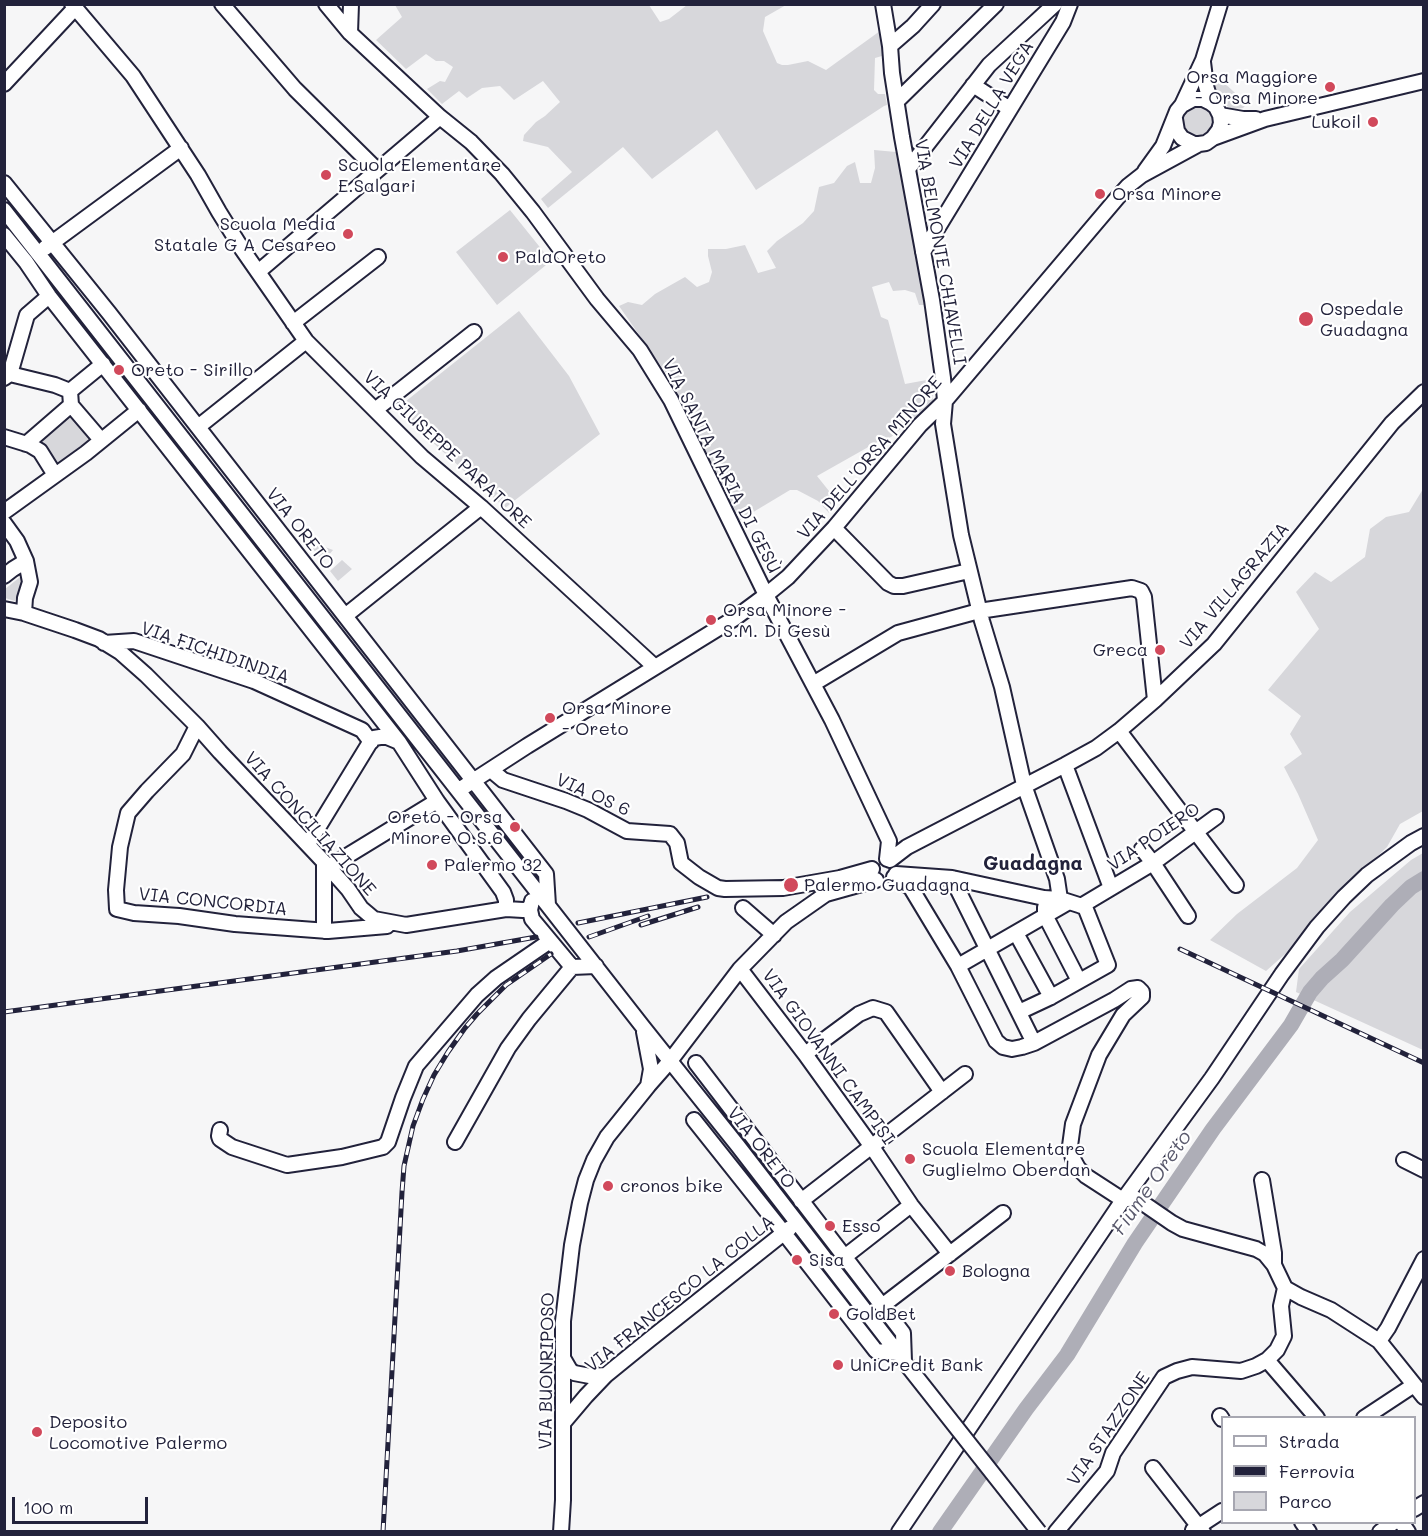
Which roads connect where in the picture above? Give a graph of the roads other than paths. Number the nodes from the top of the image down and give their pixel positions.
1 (222, 4) edge
2 (327, 4) edge
3 (351, 4) edge
4 (883, 4) edge
5 (933, 4) edge
6 (996, 4) edge
7 (1055, 4) edge
8 (1070, 4) edge
9 (1220, 4) edge
10 (74, 6) edge
11 (350, 33) junction
12 (890, 46) junction
13 (1203, 60) junction
14 (1424, 81) edge
15 (4, 84) edge
16 (973, 85) junction
17 (897, 101) junction
18 (1211, 103) junction
19 (1182, 105) junction
20 (1010, 109) junction
21 (1220, 115) junction
22 (440, 117) junction
23 (1175, 119) junction
24 (1265, 120) junction
25 (1214, 138) junction
26 (1198, 144) junction
27 (181, 148) junction
28 (908, 169) junction
29 (377, 170) junction
30 (1142, 175) junction
31 (4, 183) edge
32 (4, 210) edge
33 (4, 235) edge
34 (52, 243) junction
35 (923, 252) junction
36 (39, 253) junction
37 (378, 257) dead end
38 (26, 262) junction
39 (258, 272) junction
40 (49, 296) junction
41 (293, 323) junction
42 (474, 332) dead end
43 (306, 341) junction
44 (103, 364) junction
45 (7, 376) edge
46 (1424, 392) edge
47 (70, 398) junction
48 (945, 401) junction
49 (139, 410) junction
50 (375, 410) junction
51 (198, 428) junction
52 (4, 437) edge
53 (101, 440) junction
54 (26, 444) junction
55 (55, 475) junction
56 (481, 507) junction
57 (4, 512) edge
58 (4, 523) edge
59 (834, 528) junction
60 (26, 561) junction
61 (969, 571) junction
62 (4, 576) edge
63 (766, 595) junction
64 (4, 609) edge
65 (979, 611) junction
66 (24, 614) junction
67 (345, 616) junction
68 (104, 643) junction
69 (655, 667) junction
70 (813, 684) junction
71 (1155, 700) junction
72 (197, 726) junction
73 (1119, 731) junction
74 (371, 742) junction
75 (399, 742) junction
76 (1065, 765) junction
77 (491, 770) junction
78 (474, 781) junction
79 (1024, 785) junction
80 (459, 790) junction
81 (437, 801) junction
82 (1216, 817) dead end
83 (1196, 831) junction
84 (1424, 836) edge
85 (308, 844) junction
86 (1142, 849) dead end
87 (888, 859) junction
88 (1153, 863) junction
89 (326, 864) junction
90 (874, 874) junction
91 (895, 875) junction
92 (952, 878) junction
93 (1236, 885) dead end
94 (534, 887) junction
95 (1111, 888) junction
96 (1044, 898) junction
97 (1074, 903) junction
98 (548, 905) junction
99 (531, 906) junction
100 (743, 908) dead end
101 (506, 909) junction
102 (1045, 915) junction
103 (1188, 916) dead end
104 (406, 925) junction
105 (324, 931) junction
106 (1016, 933) junction
107 (774, 935) junction
108 (550, 941) junction
109 (987, 950) junction
110 (596, 966) junction
111 (957, 966) junction
112 (572, 967) junction
113 (741, 969) junction
114 (1079, 981) junction
115 (1051, 997) junction
116 (1018, 1012) junction
117 (643, 1027) junction
118 (1034, 1042) junction
119 (805, 1054) junction
120 (670, 1061) junction
121 (696, 1063) dead end
122 (965, 1074) dead end
123 (648, 1086) junction
124 (942, 1092) junction
125 (694, 1120) dead end
126 (220, 1130) dead end
127 (751, 1136) junction
128 (455, 1142) dead end
129 (738, 1146) junction
130 (872, 1147) junction
131 (724, 1157) junction
132 (1404, 1160) dead end
133 (1424, 1170) edge
134 (1262, 1180) dead end
135 (1123, 1200) junction
136 (801, 1201) junction
137 (911, 1205) junction
138 (1003, 1213) dead end
139 (797, 1223) junction
140 (784, 1233) junction
141 (950, 1254) junction
142 (844, 1257) junction
143 (1424, 1259) edge
144 (1274, 1265) junction
145 (831, 1267) junction
146 (1285, 1288) junction
147 (882, 1306) junction
148 (1379, 1341) junction
149 (563, 1358) junction
150 (1267, 1359) junction
151 (903, 1360) junction
152 (606, 1375) junction
153 (1414, 1385) junction
154 (586, 1396) junction
155 (1424, 1397) edge
156 (1315, 1416) edge
157 (1367, 1416) edge
158 (564, 1422) junction
159 (1153, 1468) dead end
160 (1221, 1512) edge
161 (1198, 1530) edge
162 (561, 1532) edge
163 (899, 1532) edge
164 (1039, 1532) edge
165 (1056, 1532) edge

1 - 29 street
2 - 11 street, VIA SANTA MARIA DI GESÙ
3 - 11 street
4 - 12 street, VIA BELMONTE CHIAVELLI
5 - 12 street
6 - 17 street
7 - 16 street
8 - 20 street, VIA DELLA VEGA
9 - 13 street
10 - 15 street
10 - 27 street, VIA GIUSEPPE PARATORE
11 - 22 street, VIA SANTA MARIA DI GESÙ
12 - 17 street, VIA BELMONTE CHIAVELLI
13 - 18 street
13 - 19 street
14 - 24 street
16 - 20 street
16 - 28 street
17 - 28 street, VIA BELMONTE CHIAVELLI
18 - 19 street
18 - 21 street
19 - 23 street
20 - 35 street, VIA DELLA VEGA
21 - 24 street
21 - 25 street
22 - 29 street
22 - 63 street, VIA SANTA MARIA DI GESÙ
23 - 26 street
23 - 30 street
24 - 25 street
25 - 26 street
26 - 30 street
27 - 34 street
27 - 39 street, VIA GIUSEPPE PARATORE
28 - 35 street, VIA BELMONTE CHIAVELLI
29 - 39 street
30 - 48 street, VIA DELL'ORSA MINORE
31 - 34 street, VIA ORETO
32 - 36 street, VIA ORETO
33 - 38 street
34 - 36 street
34 - 51 street, VIA ORETO
35 - 48 street, VIA BELMONTE CHIAVELLI
36 - 38 street
36 - 80 street, VIA ORETO
37 - 41 street
38 - 40 street
39 - 41 street, VIA GIUSEPPE PARATORE
40 - 44 street
40 - 45 street
41 - 43 street, VIA GIUSEPPE PARATORE
42 - 50 street
43 - 50 street, VIA GIUSEPPE PARATORE
43 - 51 street
44 - 47 street
44 - 49 street
45 - 47 street
46 - 71 street, VIA VILLAGRAZIA
47 - 53 street
47 - 54 street
48 - 59 street, VIA DELL'ORSA MINORE
48 - 61 street, VIA BELMONTE CHIAVELLI
49 - 53 street
49 - 75 street
50 - 56 street, VIA GIUSEPPE PARATORE
51 - 67 street, VIA ORETO
52 - 54 street
53 - 55 street
54 - 55 street
55 - 57 street
56 - 67 street
56 - 69 street, VIA GIUSEPPE PARATORE
58 - 60 street
59 - 61 street
59 - 63 street, VIA DELL'ORSA MINORE
60 - 62 street
60 - 66 street
61 - 65 street, VIA BELMONTE CHIAVELLI
63 - 69 street, VIA DELL'ORSA MINORE
63 - 70 street, VIA SANTA MARIA DI GESÙ
64 - 66 street, VIA FICHIDINDIA
65 - 70 street
65 - 71 street
65 - 79 street, VIA BELMONTE CHIAVELLI
66 - 68 street, VIA FICHIDINDIA
67 - 78 street, VIA ORETO
68 - 72 street, VIA CONCILIAZIONE
68 - 74 street, VIA FICHIDINDIA
69 - 77 street, VIA DELL'ORSA MINORE
70 - 87 street, VIA SANTA MARIA DI GESÙ
71 - 73 street, VIA VILLAGRAZIA
72 - 85 street, VIA CONCILIAZIONE
72 - 105 street, VIA CONCORDIA
73 - 76 street, VIA VILLAGRAZIA
73 - 83 street
74 - 75 street
74 - 85 street
75 - 81 street
76 - 79 street, VIA VILLAGRAZIA
76 - 95 street
77 - 78 street, VIA DELL'ORSA MINORE
77 - 90 street, VIA OS 6
78 - 80 street, VIA DELL'ORSA MINORE
78 - 98 street, VIA ORETO
79 - 87 street, VIA VILLAGRAZIA
79 - 97 street, VIA BELMONTE CHIAVELLI
80 - 94 street, VIA ORETO
81 - 89 street
81 - 101 street
82 - 83 street, VIA POIERO
83 - 88 street, VIA POIERO
83 - 93 street
84 - 135 street
85 - 89 street, VIA CONCILIAZIONE
86 - 88 street
87 - 90 street
87 - 91 street
88 - 95 street, VIA POIERO
88 - 103 street
89 - 104 street, VIA CONCILIAZIONE
89 - 105 street
90 - 91 street
90 - 107 street
91 - 92 street
91 - 111 street
92 - 96 street
92 - 109 street
94 - 98 street, VIA ORETO
94 - 99 street
95 - 97 street, VIA POIERO
96 - 97 street
96 - 102 street
97 - 102 street, VIA POIERO
97 - 114 street, VIA BELMONTE CHIAVELLI
98 - 110 street, VIA ORETO
99 - 101 street, VIA CONCILIAZIONE
99 - 108 street
100 - 107 street
101 - 104 street, VIA CONCILIAZIONE
102 - 106 street, VIA POIERO
102 - 114 street
104 - 105 street, VIA CONCORDIA
106 - 109 street, VIA POIERO
106 - 115 street
107 - 113 street
108 - 112 street
108 - 126 street
109 - 111 street, VIA POIERO
109 - 116 street
110 - 112 street
110 - 117 street, VIA ORETO
111 - 118 street
112 - 128 street
113 - 119 street, VIA GIOVANNI CAMPISI
113 - 120 street
114 - 115 street
115 - 116 street
116 - 118 street
117 - 120 street, VIA ORETO
117 - 123 street
118 - 135 street
119 - 124 street
119 - 130 street, VIA GIOVANNI CAMPISI
120 - 123 street, VIA BUONRIPOSO
120 - 129 street, VIA ORETO
121 - 127 street, VIA ORETO
122 - 124 street
123 - 149 street, VIA BUONRIPOSO
124 - 130 street
125 - 131 street, VIA ORETO
127 - 129 street
127 - 136 street, VIA ORETO
129 - 131 street
129 - 139 street, VIA ORETO
130 - 136 street
130 - 137 street, VIA GIOVANNI CAMPISI
131 - 140 street, VIA ORETO
132 - 133 street
134 - 144 street
135 - 144 street
135 - 163 street
136 - 142 street, VIA ORETO
137 - 141 street, VIA GIOVANNI CAMPISI
137 - 142 street
138 - 141 street
139 - 140 street, VIA FRANCESCO LA COLLA
139 - 145 street, VIA ORETO
140 - 151 street, VIA ORETO
140 - 152 street, VIA FRANCESCO LA COLLA
141 - 147 street
142 - 145 street
142 - 147 street, VIA ORETO
143 - 148 street
144 - 146 street
145 - 151 street, VIA ORETO
146 - 148 street
146 - 150 street
147 - 151 street, VIA ORETO
148 - 153 street
149 - 152 street
149 - 154 street
149 - 158 street, VIA BUONRIPOSO
150 - 156 street
150 - 165 street, VIA STAZZONE
151 - 164 street, VIA ORETO, bridge
152 - 154 street, VIA FRANCESCO LA COLLA
153 - 155 street
153 - 157 street
154 - 158 street, VIA FRANCESCO LA COLLA
158 - 162 street, VIA BUONRIPOSO
159 - 161 street
160 - 161 street

